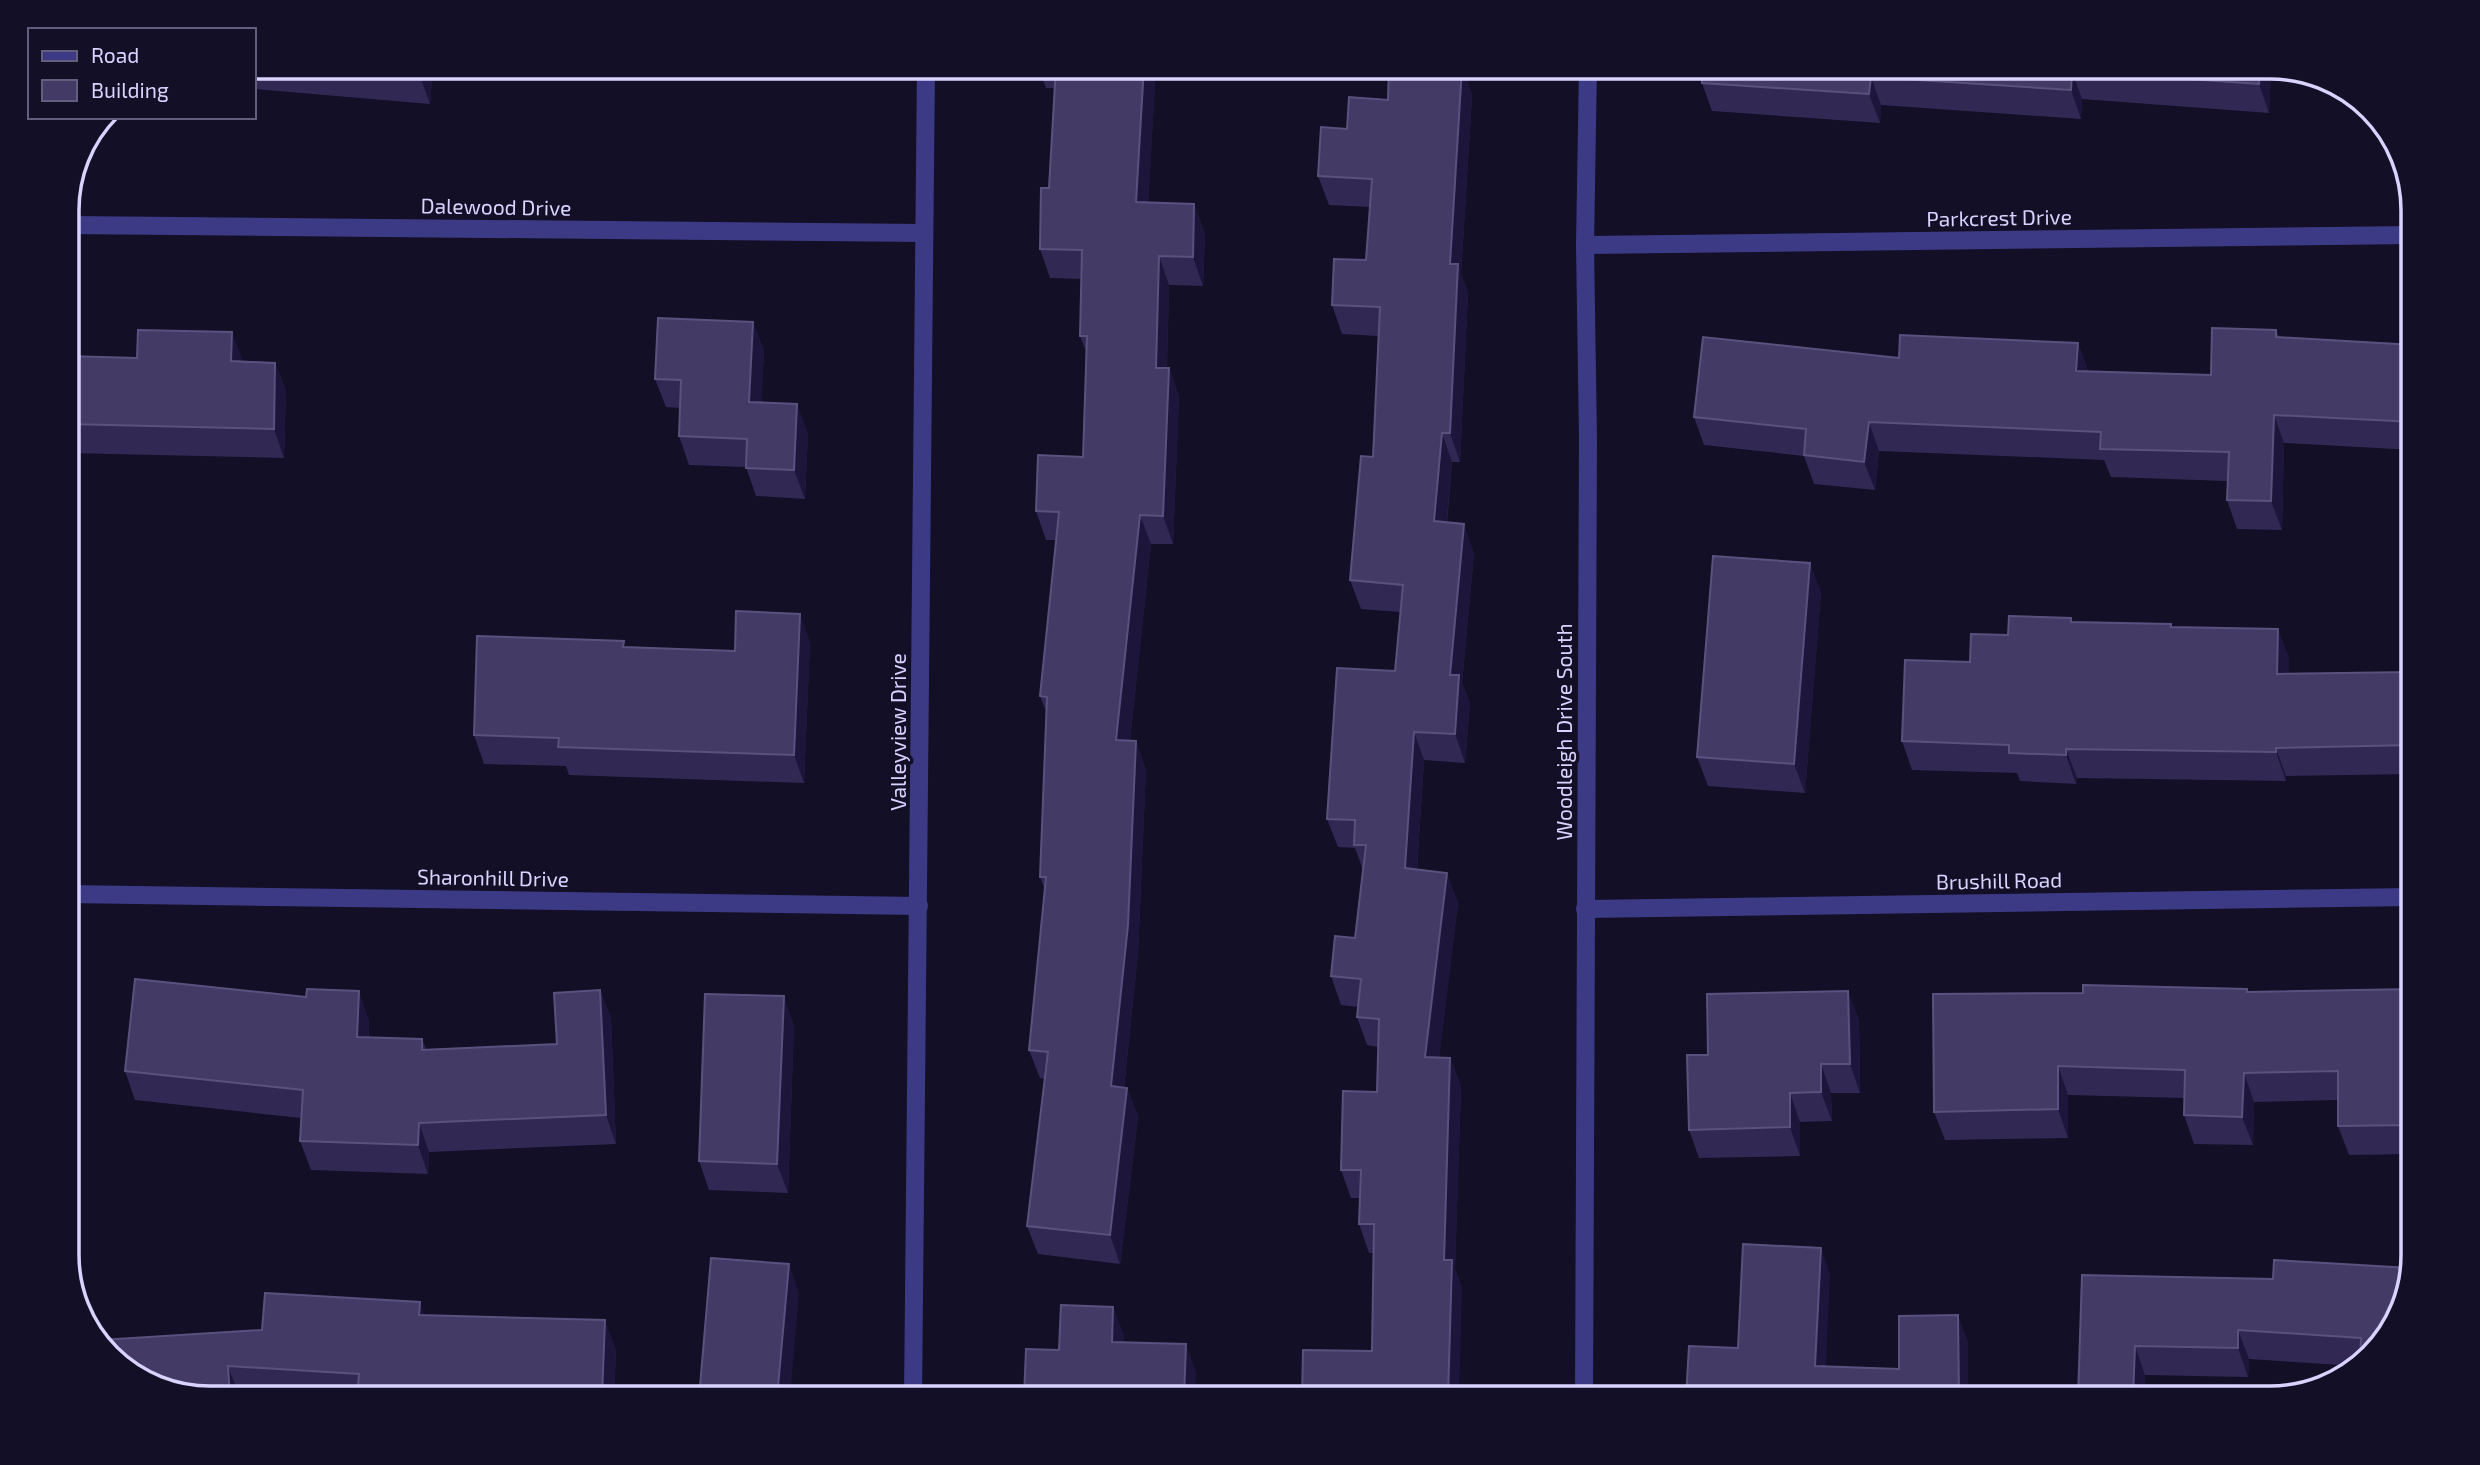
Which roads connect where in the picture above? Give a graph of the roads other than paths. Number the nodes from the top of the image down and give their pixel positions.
1 (926, 79) edge
2 (1588, 79) edge
3 (79, 225) edge
4 (924, 233) junction
5 (2401, 235) edge
6 (1585, 245) junction
7 (79, 894) edge
8 (2401, 897) edge
9 (919, 905) junction
10 (1585, 909) junction
11 (913, 1386) edge
12 (1584, 1386) edge

1 - 4 street, Valleyview Drive
2 - 6 street, Woodleigh Drive South
3 - 4 street, Dalewood Drive
4 - 9 street, Valleyview Drive
5 - 6 street, Parkcrest Drive
6 - 10 street, Woodleigh Drive South
7 - 9 street, Sharonhill Drive
8 - 10 street, Brushill Road
9 - 11 street, Valleyview Drive
10 - 12 street, Woodleigh Drive South

